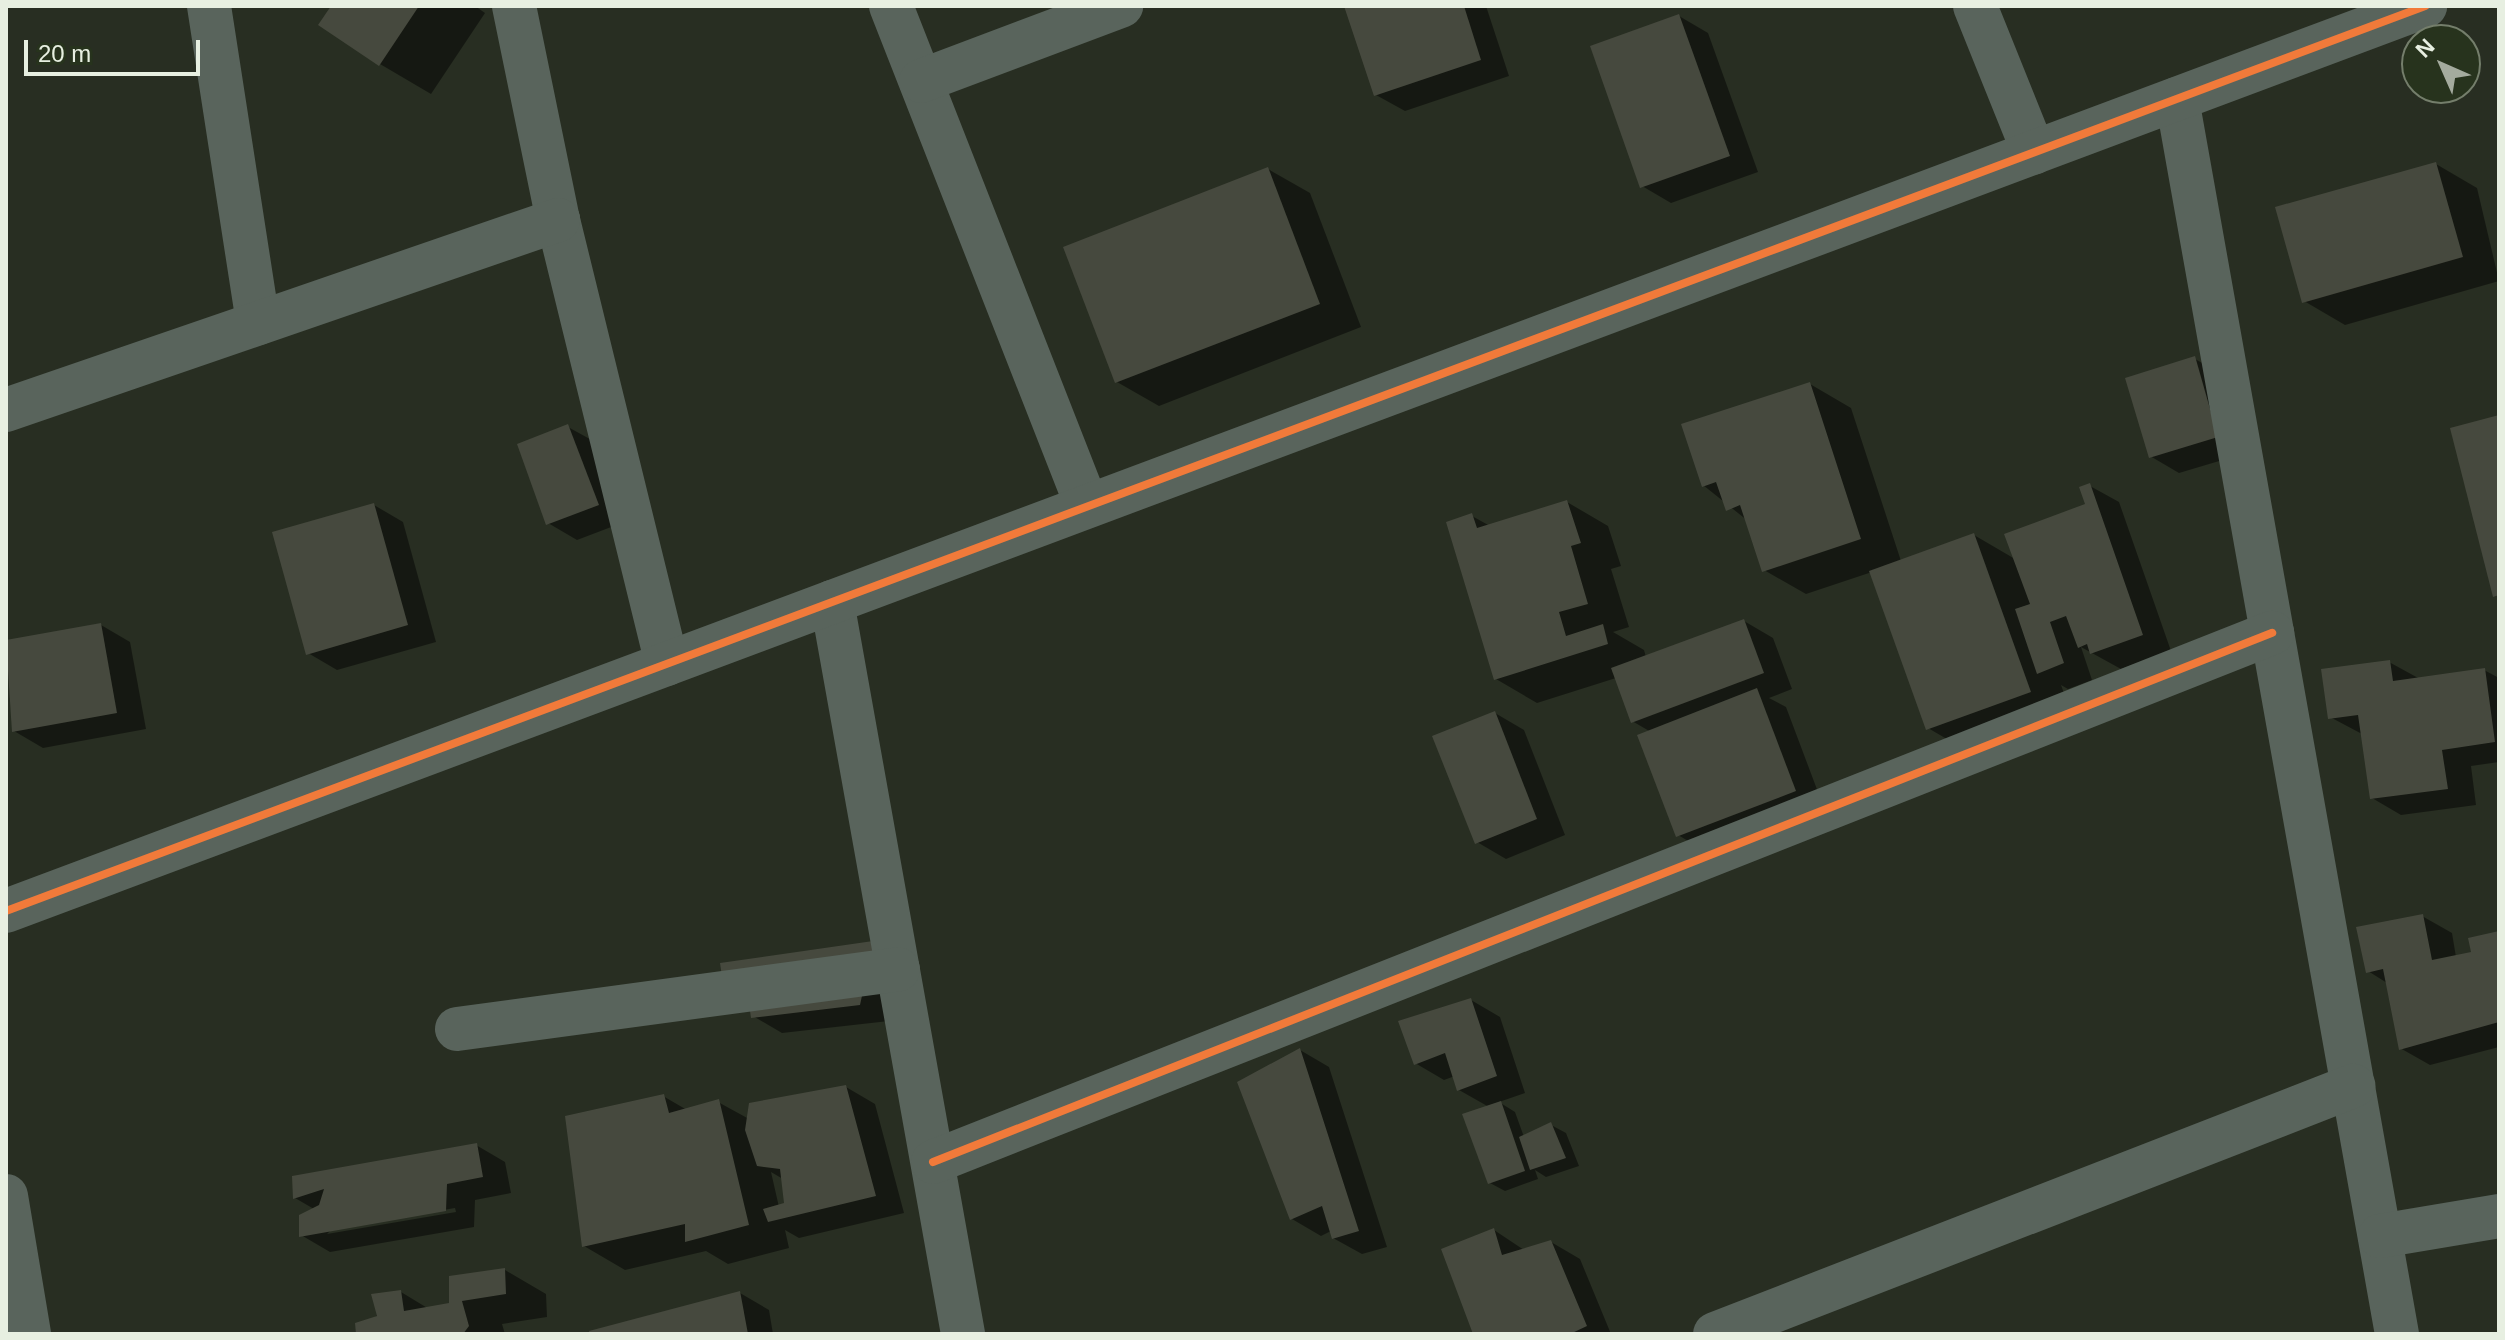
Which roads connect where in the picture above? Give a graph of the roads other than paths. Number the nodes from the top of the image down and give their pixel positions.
1 (209, 6) edge
2 (514, 6) edge
3 (891, 6) edge
4 (1121, 6) edge
5 (1975, 6) edge
6 (2425, 6) edge
7 (921, 81) junction
8 (2177, 99) junction
9 (2034, 153) junction
10 (558, 220) junction
11 (258, 323) junction
12 (6, 410) edge
13 (1087, 506) junction
14 (832, 602) junction
15 (2272, 633) junction
16 (667, 664) junction
17 (6, 911) edge
18 (898, 969) junction
19 (457, 1029) dead end
20 (2353, 1086) junction
21 (933, 1162) junction
22 (6, 1196) edge
23 (2499, 1216) edge
24 (2380, 1236) junction
25 (29, 1334) edge
26 (963, 1334) edge
27 (1715, 1334) edge
28 (2397, 1334) edge

1 - 11 street
2 - 10 street
3 - 7 street
4 - 7 street
5 - 9 street
6 - 8 street
7 - 13 street
8 - 9 street
8 - 15 street
9 - 13 street
10 - 11 street
10 - 16 street
11 - 12 street
13 - 14 street
14 - 16 street
14 - 18 street
15 - 20 street
15 - 21 street
16 - 17 street
18 - 19 street
18 - 21 street
20 - 24 street
20 - 27 street
21 - 26 street
22 - 25 street
23 - 24 street
24 - 28 street

